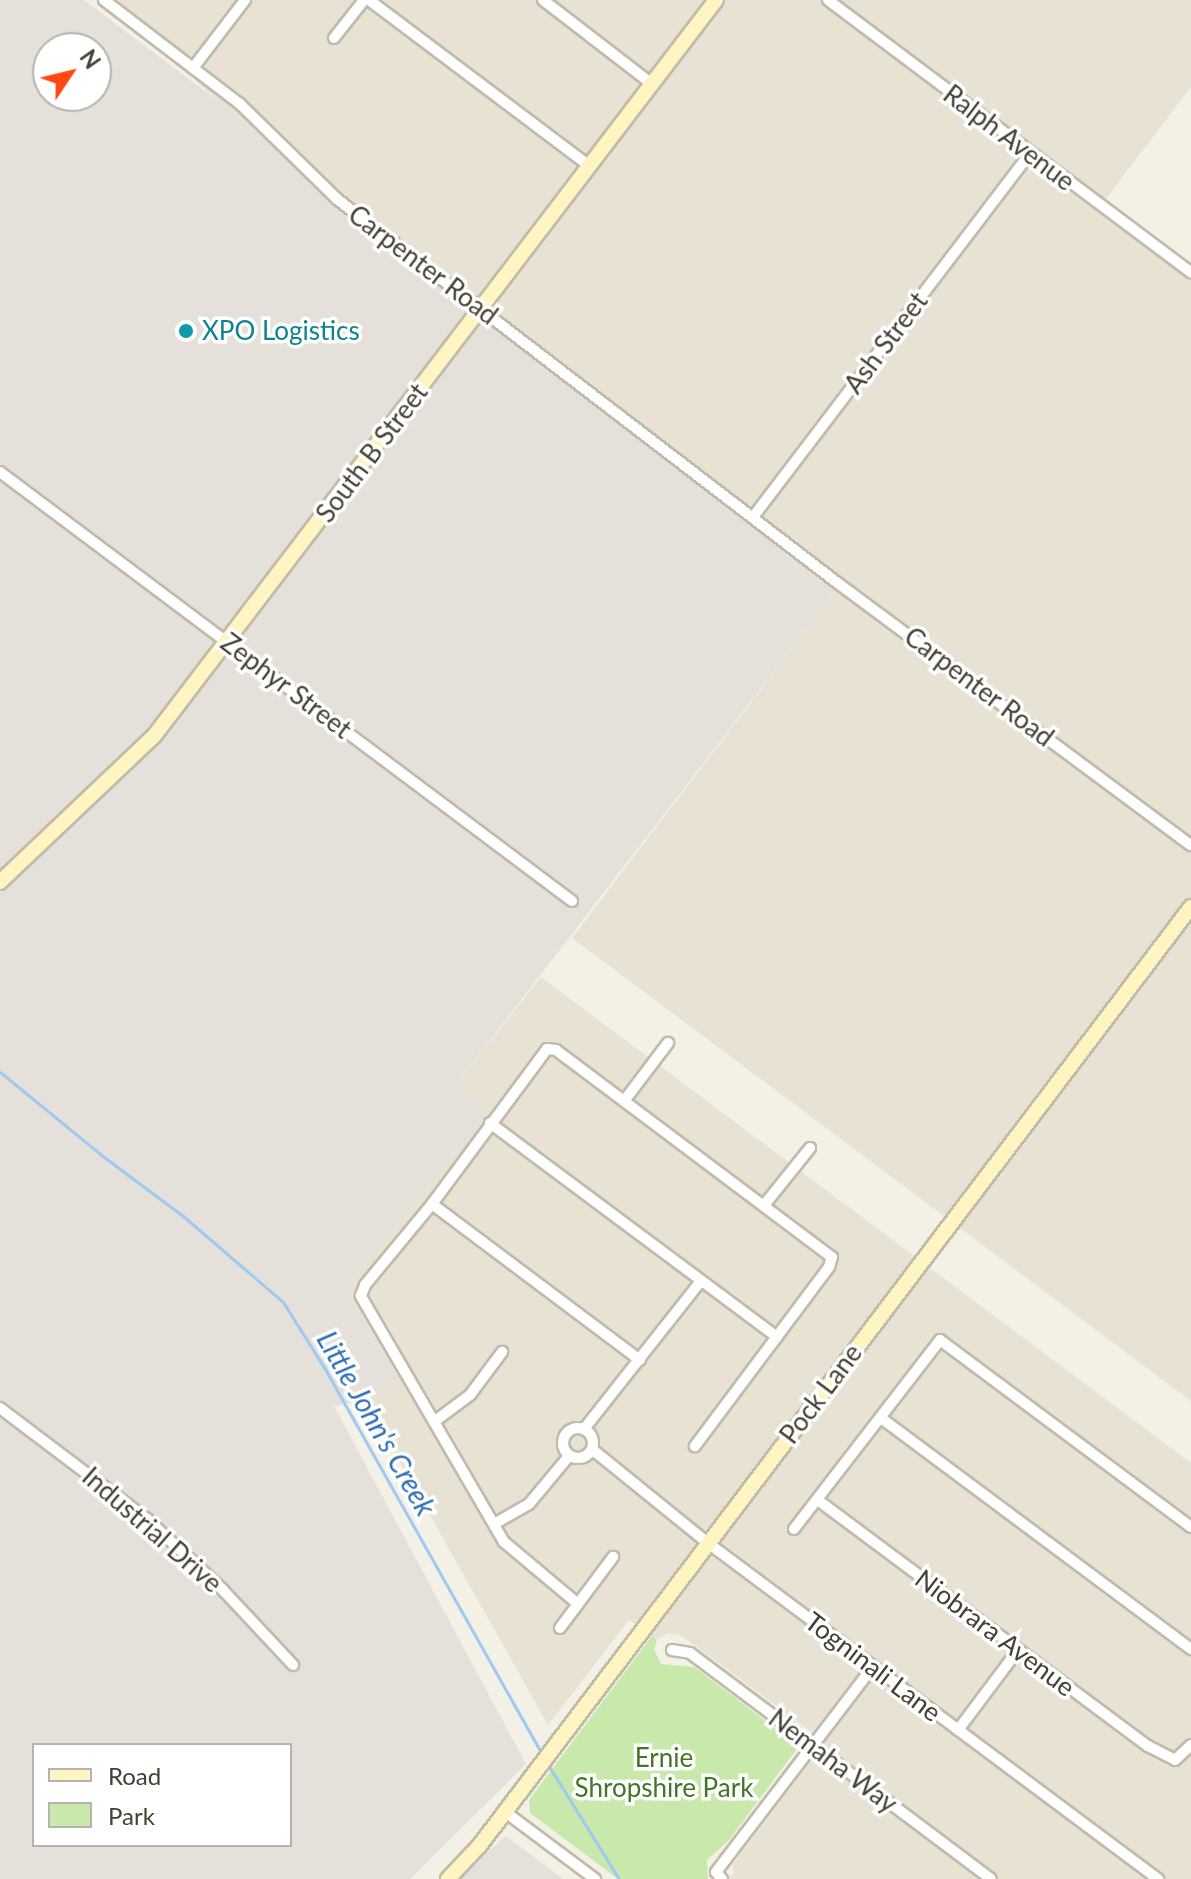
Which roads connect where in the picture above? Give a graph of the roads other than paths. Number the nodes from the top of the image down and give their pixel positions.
1 (104, 0) edge
2 (245, 0) edge
3 (367, 0) edge
4 (543, 0) edge
5 (716, 0) edge
6 (828, 0) edge
7 (334, 38) dead end
8 (193, 68) junction
9 (652, 84) junction
10 (1030, 154) junction
11 (589, 166) junction
12 (1191, 273) edge
13 (481, 309) junction
14 (0, 472) edge
15 (753, 517) junction
16 (227, 642) junction
17 (1191, 845) edge
18 (0, 882) edge
19 (572, 901) dead end
20 (1191, 907) edge
21 (668, 1043) dead end
22 (624, 1101) junction
23 (490, 1123) junction
24 (810, 1148) dead end
25 (432, 1204) junction
26 (765, 1204) junction
27 (700, 1282) junction
28 (777, 1337) junction
29 (502, 1352) dead end
30 (640, 1360) junction
31 (0, 1408) edge
32 (881, 1418) junction
33 (435, 1421) junction
34 (584, 1429) junction
35 (695, 1446) dead end
36 (593, 1450) junction
37 (569, 1456) junction
38 (819, 1501) junction
39 (494, 1524) junction
40 (1191, 1527) edge
41 (794, 1529) dead end
42 (708, 1543) junction
43 (613, 1557) dead end
44 (578, 1604) junction
45 (560, 1628) dead end
46 (1191, 1649) edge
47 (672, 1650) dead end
48 (1018, 1650) junction
49 (293, 1665) dead end
50 (873, 1667) junction
51 (958, 1730) junction
52 (1191, 1745) edge
53 (813, 1746) junction
54 (504, 1811) junction
55 (719, 1876) edge
56 (448, 1879) edge
57 (595, 1879) edge
58 (991, 1879) edge
59 (1158, 1879) edge

1 - 8 street, Carpenter Road
2 - 8 street
3 - 7 street
3 - 11 street
4 - 9 street
5 - 9 street, South B Street
6 - 10 street, Ralph Avenue
8 - 13 street, Carpenter Road
9 - 11 street, South B Street
10 - 12 street, Ralph Avenue
10 - 15 street, Ash Street
11 - 13 street, South B Street
13 - 15 street, Carpenter Road
13 - 16 street, South B Street
14 - 16 street, Zephyr Street
15 - 17 street, Carpenter Road
16 - 18 street, South B Street
16 - 19 street, Zephyr Street
20 - 42 street, Pock Lane
21 - 22 street
22 - 23 street
22 - 26 street
23 - 25 street
23 - 27 street
24 - 26 street
25 - 30 street
25 - 33 street
26 - 28 street
27 - 28 street
27 - 30 street
28 - 35 street
29 - 33 street
30 - 34 street
31 - 49 street, Industrial Drive
32 - 38 street
32 - 40 street
32 - 46 street
33 - 39 street
34 - 36 street
34 - 37 street
36 - 37 street
36 - 42 street, Togninali Lane
37 - 39 street
38 - 41 street
38 - 48 street, Niobrara Avenue
39 - 44 street
42 - 50 street, Togninali Lane
42 - 54 street, Pock Lane
43 - 44 street
44 - 45 street
47 - 53 street, Nemaha Way
48 - 51 street
48 - 52 street, Niobrara Avenue
50 - 51 street, Togninali Lane
50 - 53 street
51 - 59 street, Togninali Lane
53 - 55 street
53 - 58 street, Nemaha Way
54 - 56 street, Pock Lane
54 - 57 street

